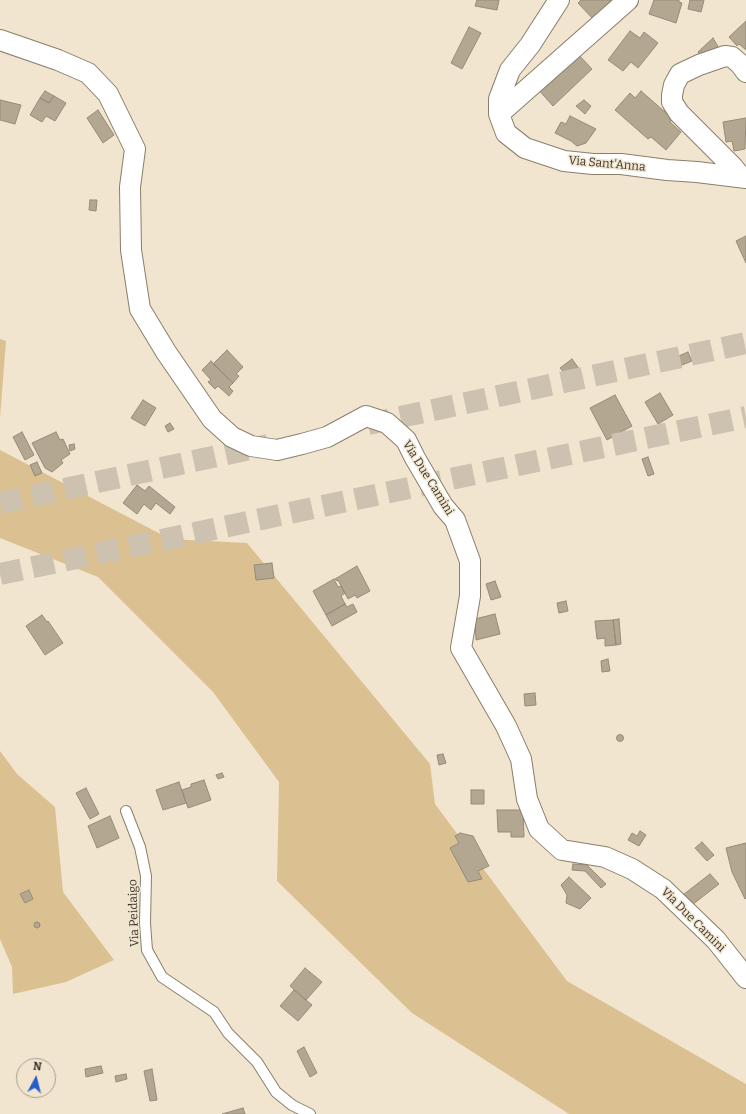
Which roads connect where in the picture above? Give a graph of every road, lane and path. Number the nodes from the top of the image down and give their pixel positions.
1 (559, 0) edge
2 (628, 0) edge
3 (0, 40) edge
4 (746, 72) edge
5 (499, 114) junction
6 (743, 178) edge
7 (126, 811) dead end
8 (746, 978) edge
9 (310, 1114) edge

1 - 5 street, Via Sant'Anna
2 - 5 street
3 - 8 street, Via Due Camini
4 - 6 street
5 - 6 street, Via Sant'Anna
7 - 9 lane, Via Peidaigo

